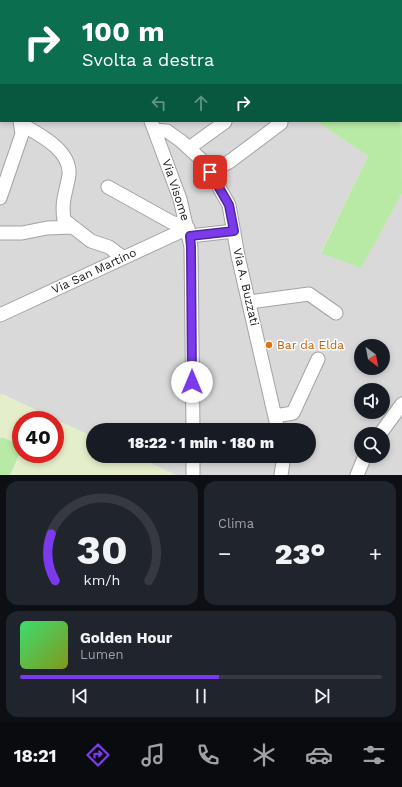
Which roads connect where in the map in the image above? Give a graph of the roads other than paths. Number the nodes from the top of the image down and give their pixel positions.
1 (225, 122) edge
2 (20, 123) edge
3 (281, 123) dead end
4 (153, 125) edge
5 (189, 148) junction
6 (210, 172) junction
7 (108, 187) dead end
8 (0, 198) edge
9 (72, 227) junction
10 (234, 231) junction
11 (189, 232) junction
12 (0, 233) edge
13 (122, 257) junction
14 (249, 302) junction
15 (336, 313) dead end
16 (0, 315) edge
17 (318, 359) dead end
18 (402, 404) edge
19 (275, 416) junction
20 (193, 423) edge
21 (276, 423) edge
22 (385, 427) edge
23 (193, 463) edge
24 (283, 463) edge
25 (362, 463) edge
26 (193, 475) edge
27 (281, 475) edge
28 (357, 475) edge

1 - 5 street
2 - 8 street
2 - 9 street
3 - 6 street
4 - 5 street, Via A. Buzzati
4 - 11 street, Via Visome
5 - 6 street, Via A. Buzzati
6 - 10 street, Via A. Buzzati
7 - 11 street
9 - 12 street
9 - 13 street
10 - 11 street
10 - 14 street, Via A. Buzzati
11 - 13 street, Via San Martino
11 - 20 street, Via Visome
13 - 16 street, Via San Martino
14 - 15 street
14 - 19 street, Via A. Buzzati
17 - 19 street
18 - 22 street
19 - 21 street, Via A. Buzzati
23 - 26 street
24 - 27 street
25 - 28 street

